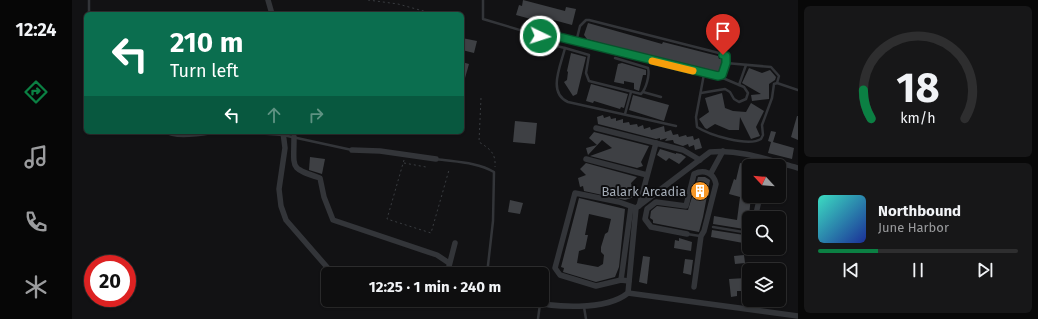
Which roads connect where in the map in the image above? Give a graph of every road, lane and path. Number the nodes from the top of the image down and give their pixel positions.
1 (89, 0) edge
2 (268, 0) edge
3 (368, 0) edge
4 (483, 0) edge
5 (89, 12) edge
6 (271, 12) edge
7 (427, 12) dead end
8 (540, 36) junction
9 (576, 42) junction
10 (565, 48) junction
11 (615, 58) dead end
12 (726, 63) junction
13 (746, 65) junction
14 (704, 74) junction
15 (718, 76) junction
16 (777, 83) junction
17 (739, 84) junction
18 (798, 90) edge
19 (630, 92) junction
20 (643, 92) junction
21 (701, 93) junction
22 (661, 97) dead end
23 (480, 98) dead end
24 (625, 114) junction
25 (676, 126) dead end
26 (596, 128) dead end
27 (170, 134) edge
28 (205, 134) edge
29 (283, 134) edge
30 (294, 137) junction
31 (656, 143) junction
32 (352, 150) joint
33 (723, 151) junction
34 (405, 156) junction
35 (586, 159) dead end
36 (752, 159) edge
37 (436, 160) joint
38 (700, 160) junction
39 (403, 163) junction
40 (786, 166) edge
41 (426, 167) dead end
42 (798, 168) edge
43 (449, 170) dead end
44 (494, 172) junction
45 (711, 173) junction
46 (648, 175) junction
47 (635, 207) junction
48 (713, 227) dead end
49 (742, 232) edge
50 (687, 234) joint
51 (701, 236) junction
52 (626, 241) junction
53 (633, 241) junction
54 (455, 243) dead end
55 (449, 263) junction
56 (327, 267) edge
57 (448, 267) edge
58 (488, 267) edge
59 (621, 280) junction
60 (629, 281) junction
61 (694, 287) dead end
62 (628, 293) junction
63 (549, 304) edge
64 (584, 306) junction
65 (540, 307) edge
66 (798, 316) edge
67 (538, 319) edge
68 (586, 319) edge

1 - 5 lane
2 - 6 street
3 - 7 path
4 - 8 lane
8 - 9 lane
8 - 10 lane
9 - 12 lane
9 - 14 lane
10 - 19 lane
10 - 24 lane
11 - 20 lane
12 - 13 lane
12 - 15 lane
13 - 16 lane
13 - 17 lane
14 - 15 lane
14 - 21 lane
15 - 17 lane
16 - 18 lane
16 - 21 lane
17 - 21 lane
19 - 20 lane
19 - 24 lane
20 - 22 lane
23 - 44 path
24 - 25 lane
26 - 31 street
27 - 28 lane
29 - 30 lane
29 - 56 street
30 - 32 lane
30 - 55 street
31 - 38 street
31 - 46 street
32 - 34 street
33 - 36 street
33 - 38 street
33 - 45 street
34 - 37 street
34 - 39 path
35 - 46 street
37 - 44 lane
38 - 47 street
39 - 41 path
39 - 43 path
40 - 42 street
44 - 58 lane
45 - 50 street
45 - 51 street
46 - 47 street
47 - 52 street
47 - 53 street
47 - 59 street
48 - 49 lane
50 - 51 lane
51 - 61 street
52 - 53 street
52 - 59 street
53 - 60 street
54 - 55 street
55 - 57 street
59 - 60 street
60 - 62 street
62 - 64 street
62 - 66 street
63 - 64 street
64 - 68 lane
65 - 67 lane

